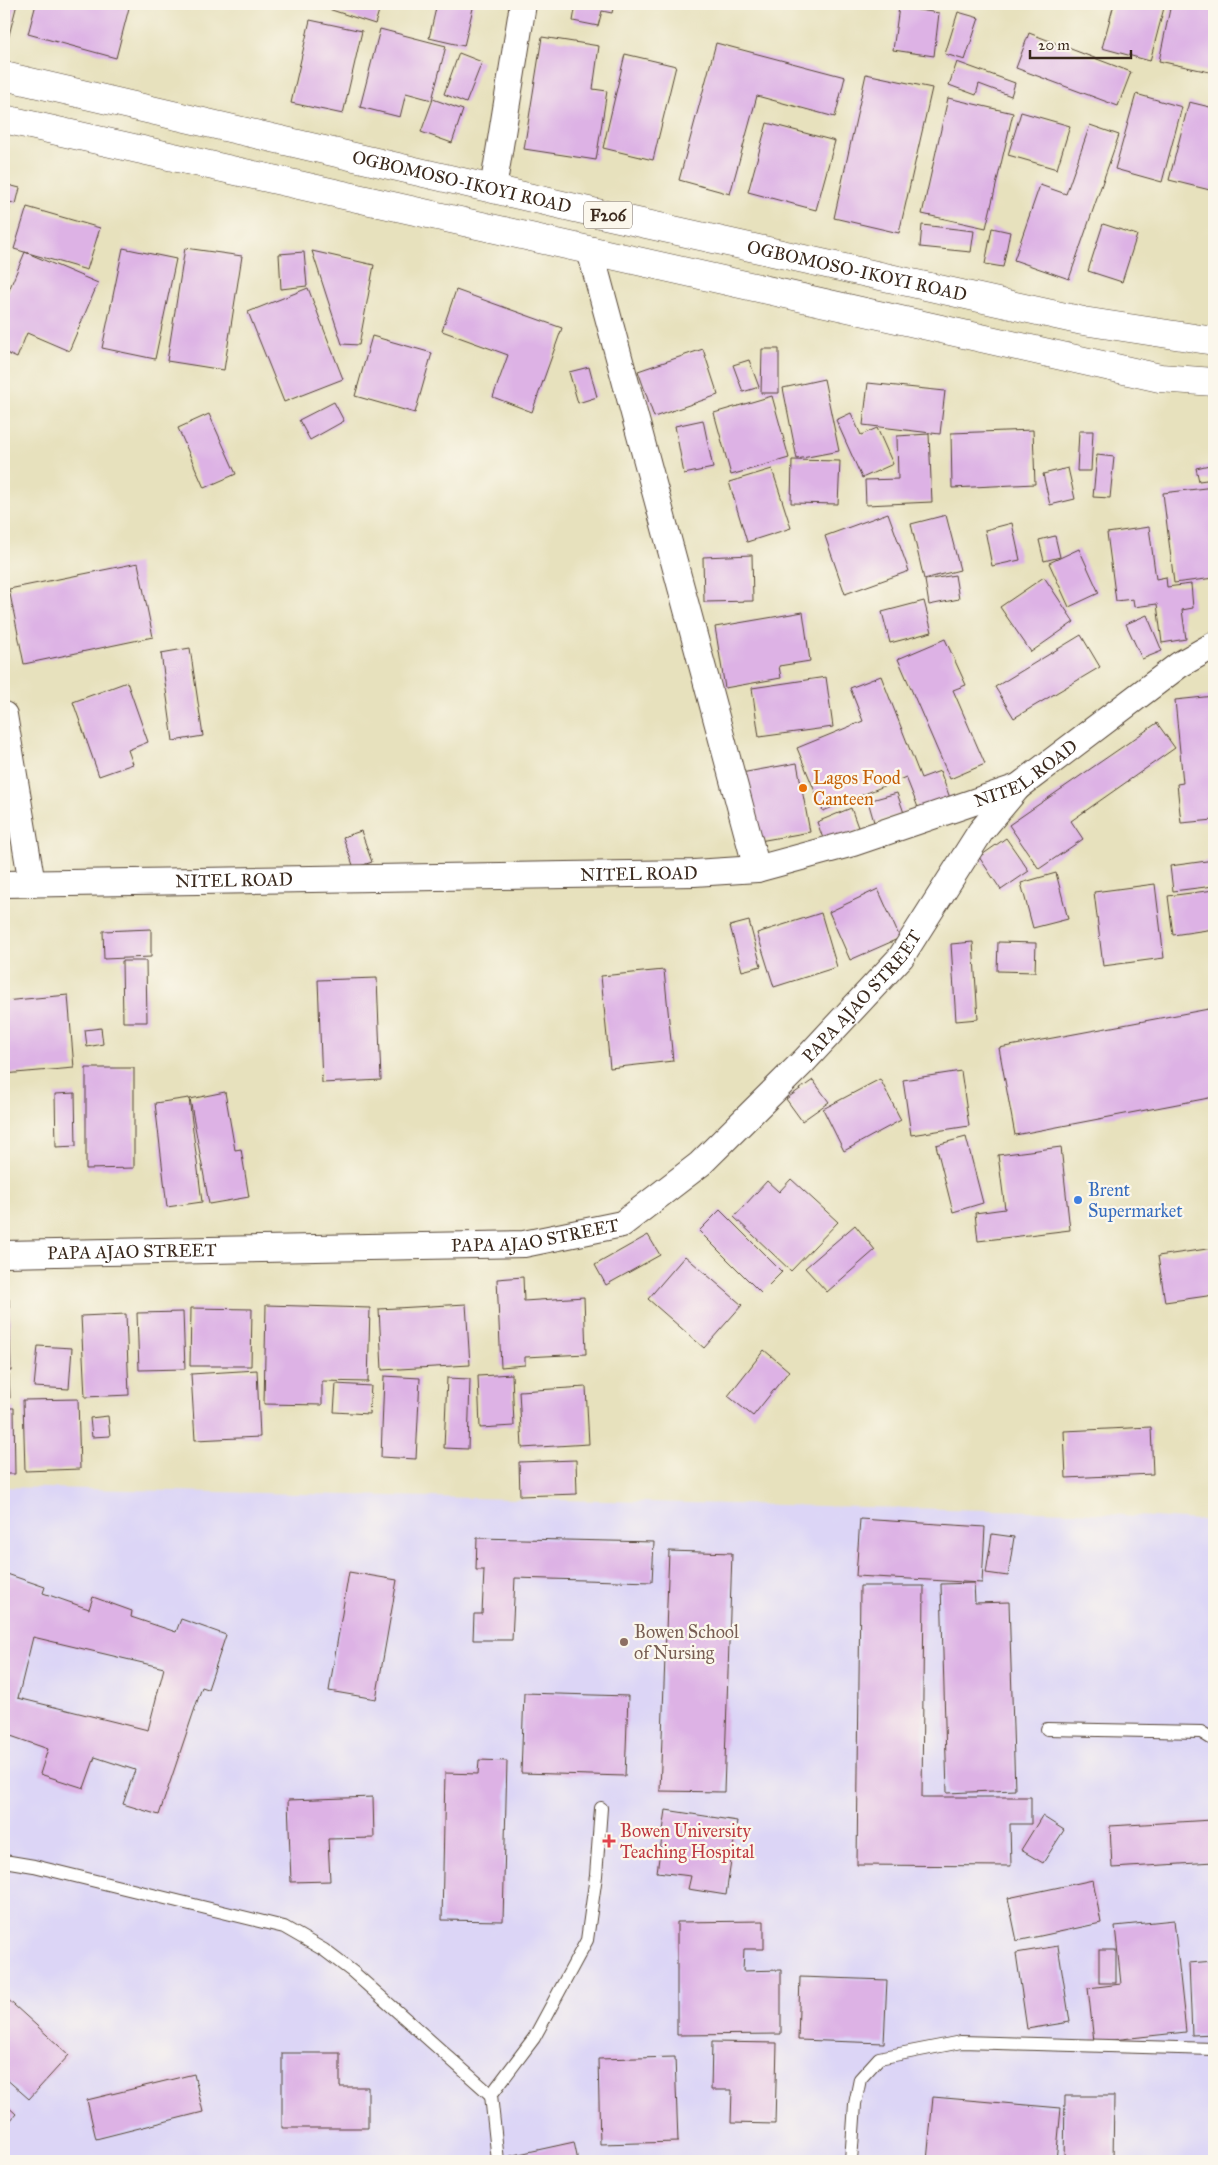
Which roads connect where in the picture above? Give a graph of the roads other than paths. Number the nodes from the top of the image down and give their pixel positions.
1 (522, 4) edge
2 (4, 76) edge
3 (4, 119) edge
4 (493, 189) junction
5 (590, 250) junction
6 (1214, 342) edge
7 (1214, 382) edge
8 (1214, 645) edge
9 (4, 715) edge
10 (1018, 786) junction
11 (757, 868) junction
12 (4, 884) edge
13 (32, 884) junction
14 (4, 1254) edge
15 (1047, 1729) dead end
16 (1214, 1740) edge
17 (601, 1808) dead end
18 (4, 1860) edge
19 (1214, 2049) edge
20 (491, 2095) junction
21 (498, 2161) edge
22 (851, 2161) edge

1 - 4 street
2 - 4 main road, OGBOMOSO-IKOYI ROAD / F206
3 - 5 main road, F206
4 - 6 main road, OGBOMOSO-IKOYI ROAD / F206
5 - 7 main road, F206
5 - 11 street
8 - 10 street, NITEL ROAD
9 - 13 street
10 - 11 street, NITEL ROAD
10 - 14 street, PAPA AJAO STREET
11 - 13 street, NITEL ROAD
12 - 13 street, NITEL ROAD
15 - 16 lane
17 - 20 lane
18 - 20 lane
19 - 22 lane
20 - 21 lane

